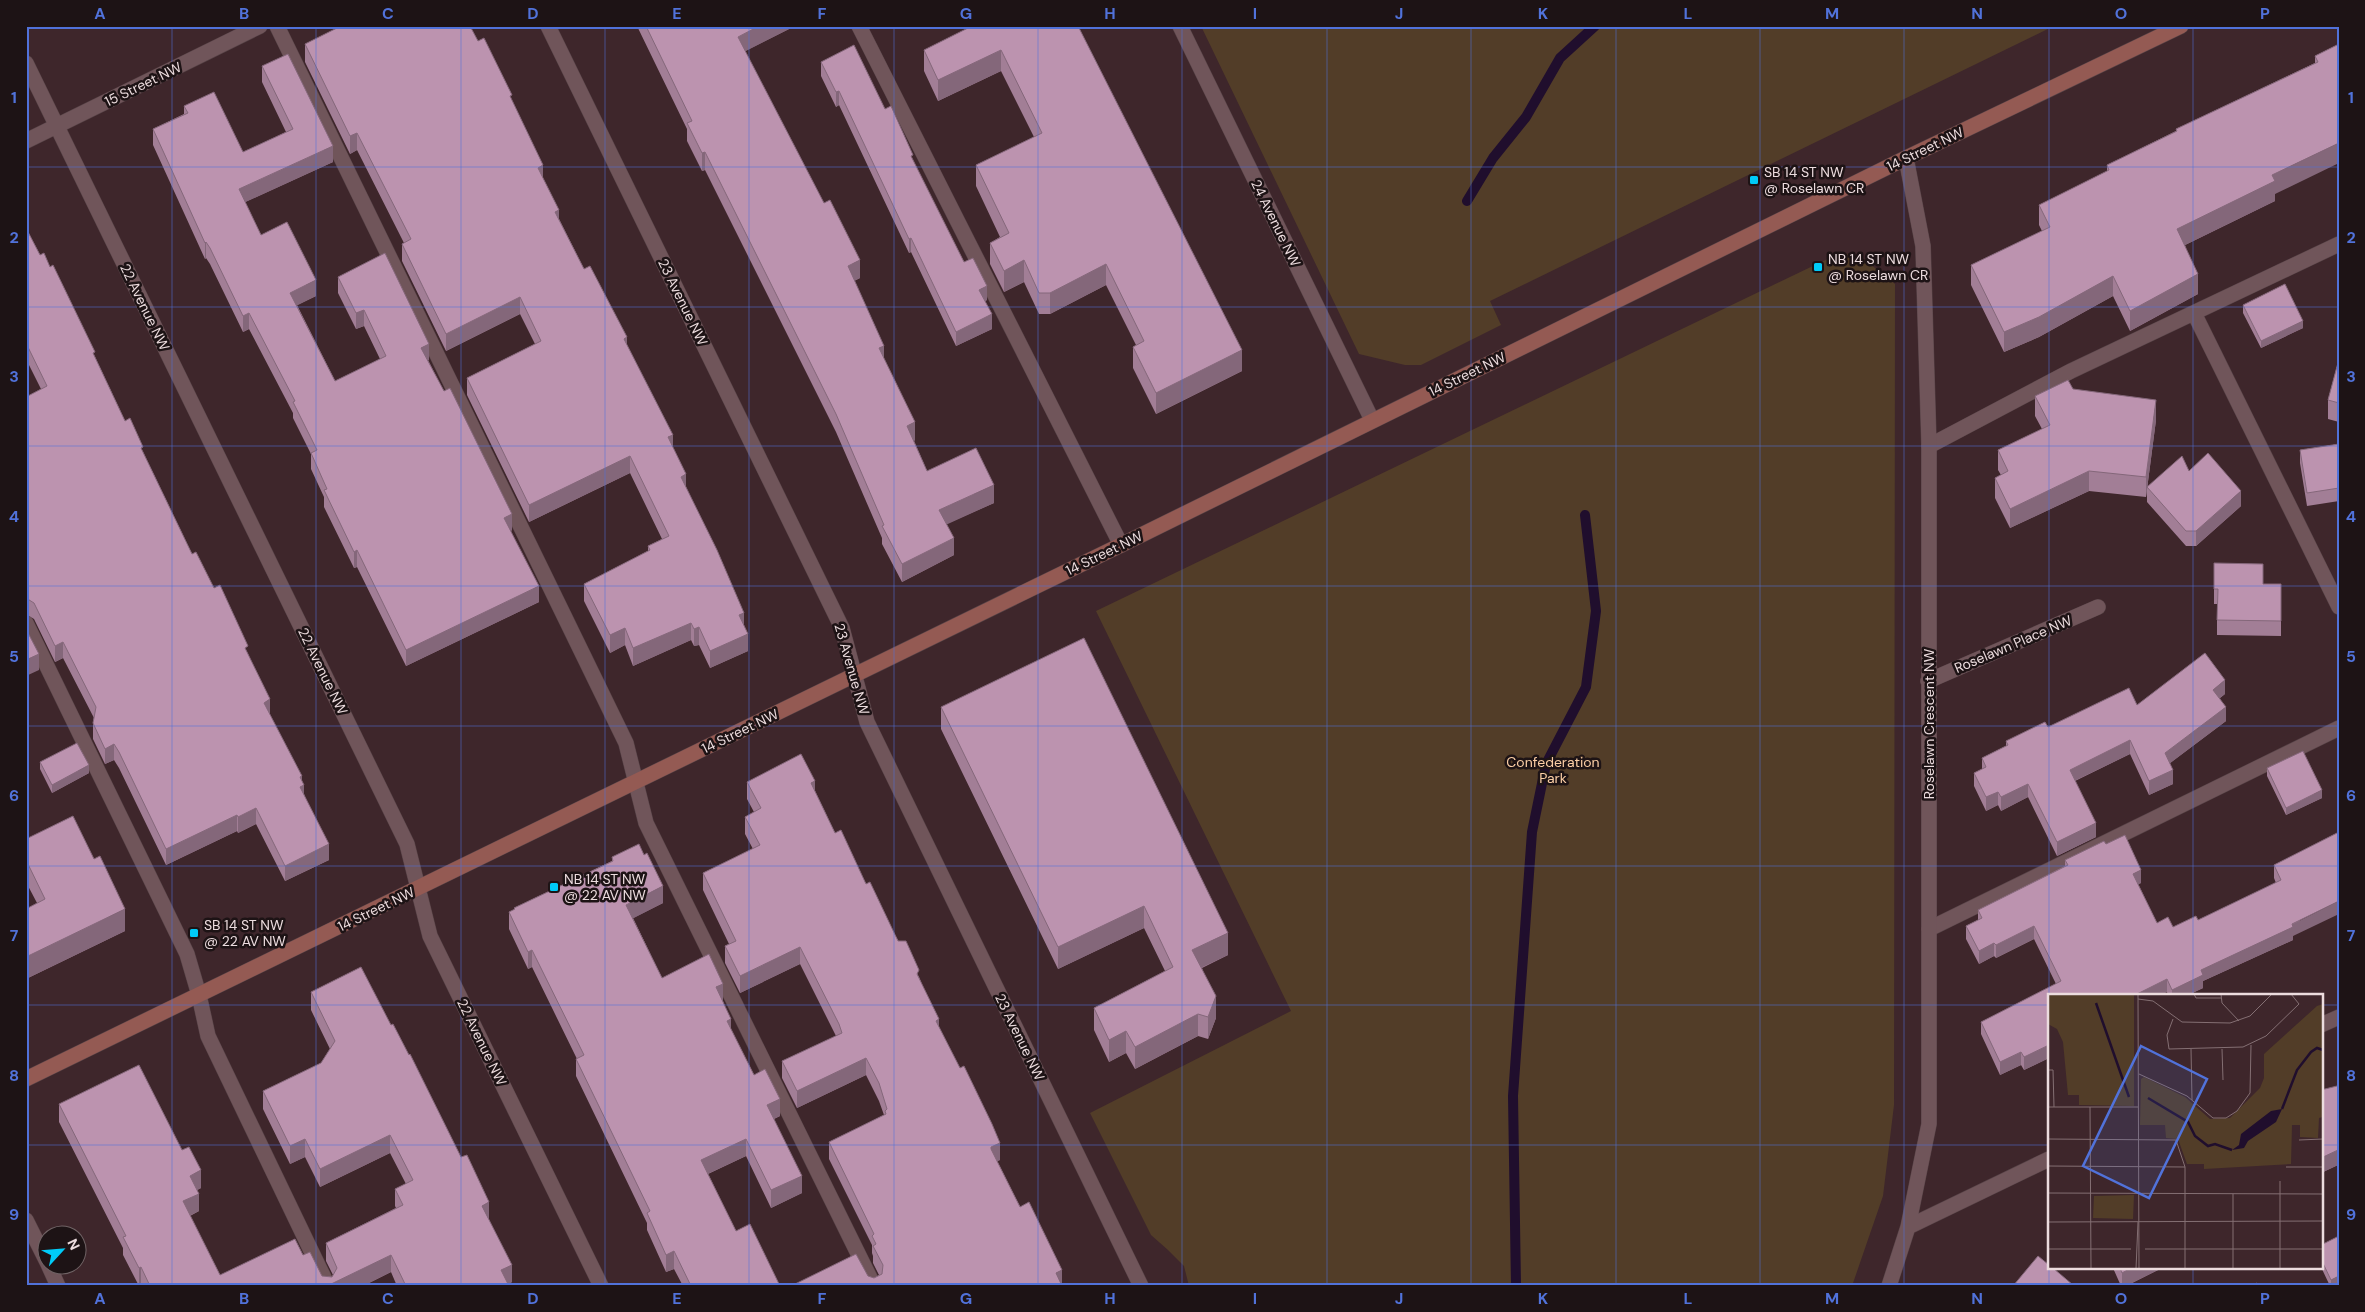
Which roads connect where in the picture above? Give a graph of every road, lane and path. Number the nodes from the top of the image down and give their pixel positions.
1 (260, 26) edge
2 (277, 26) edge
3 (548, 26) edge
4 (859, 26) edge
5 (1180, 26) edge
6 (2181, 26) edge
7 (26, 63) edge
8 (57, 126) junction
9 (26, 141) edge
10 (1906, 158) junction
11 (2339, 244) edge
12 (2194, 313) junction
13 (1372, 420) junction
14 (1930, 446) junction
15 (1121, 545) junction
16 (2339, 606) edge
17 (2098, 607) dead end
18 (26, 623) edge
19 (855, 675) junction
20 (1928, 680) junction
21 (2339, 728) edge
22 (636, 782) junction
23 (418, 889) junction
24 (1929, 929) junction
25 (200, 995) junction
26 (2339, 1017) edge
27 (2322, 1025) edge
28 (26, 1079) edge
29 (2048, 1158) edge
30 (26, 1220) edge
31 (1908, 1228) junction
32 (38, 1244) edge
33 (53, 1274) edge
34 (58, 1286) edge
35 (328, 1286) edge
36 (601, 1286) edge
37 (874, 1286) edge
38 (1141, 1286) edge
39 (1889, 1286) edge

1 - 8 street, 15 Street NW
2 - 22 street
3 - 19 street, 23 Avenue NW
4 - 15 street
5 - 13 street, 24 Avenue NW
6 - 10 main road, 14 Street NW
7 - 8 street, 22 Avenue NW
8 - 9 street, 15 Street NW
8 - 23 street, 22 Avenue NW
10 - 13 main road, 14 Street NW
10 - 14 street, Roselawn Crescent NW
11 - 12 street
12 - 14 street
12 - 16 street
13 - 15 main road, 14 Street NW
14 - 20 street, Roselawn Crescent NW
15 - 19 main road, 14 Street NW
17 - 20 street, Roselawn Place NW
18 - 25 street
19 - 22 main road, 14 Street NW
19 - 38 street, 23 Avenue NW
20 - 24 street, Roselawn Crescent NW
21 - 24 street
22 - 23 main road, 14 Street NW
22 - 37 street
23 - 25 main road, 14 Street NW
23 - 36 street, 22 Avenue NW
24 - 31 street, Roselawn Crescent NW
25 - 28 main road, 14 Street NW
25 - 35 street
26 - 27 street
29 - 31 street
30 - 32 street
31 - 39 street, Roselawn Crescent NW
33 - 34 street

